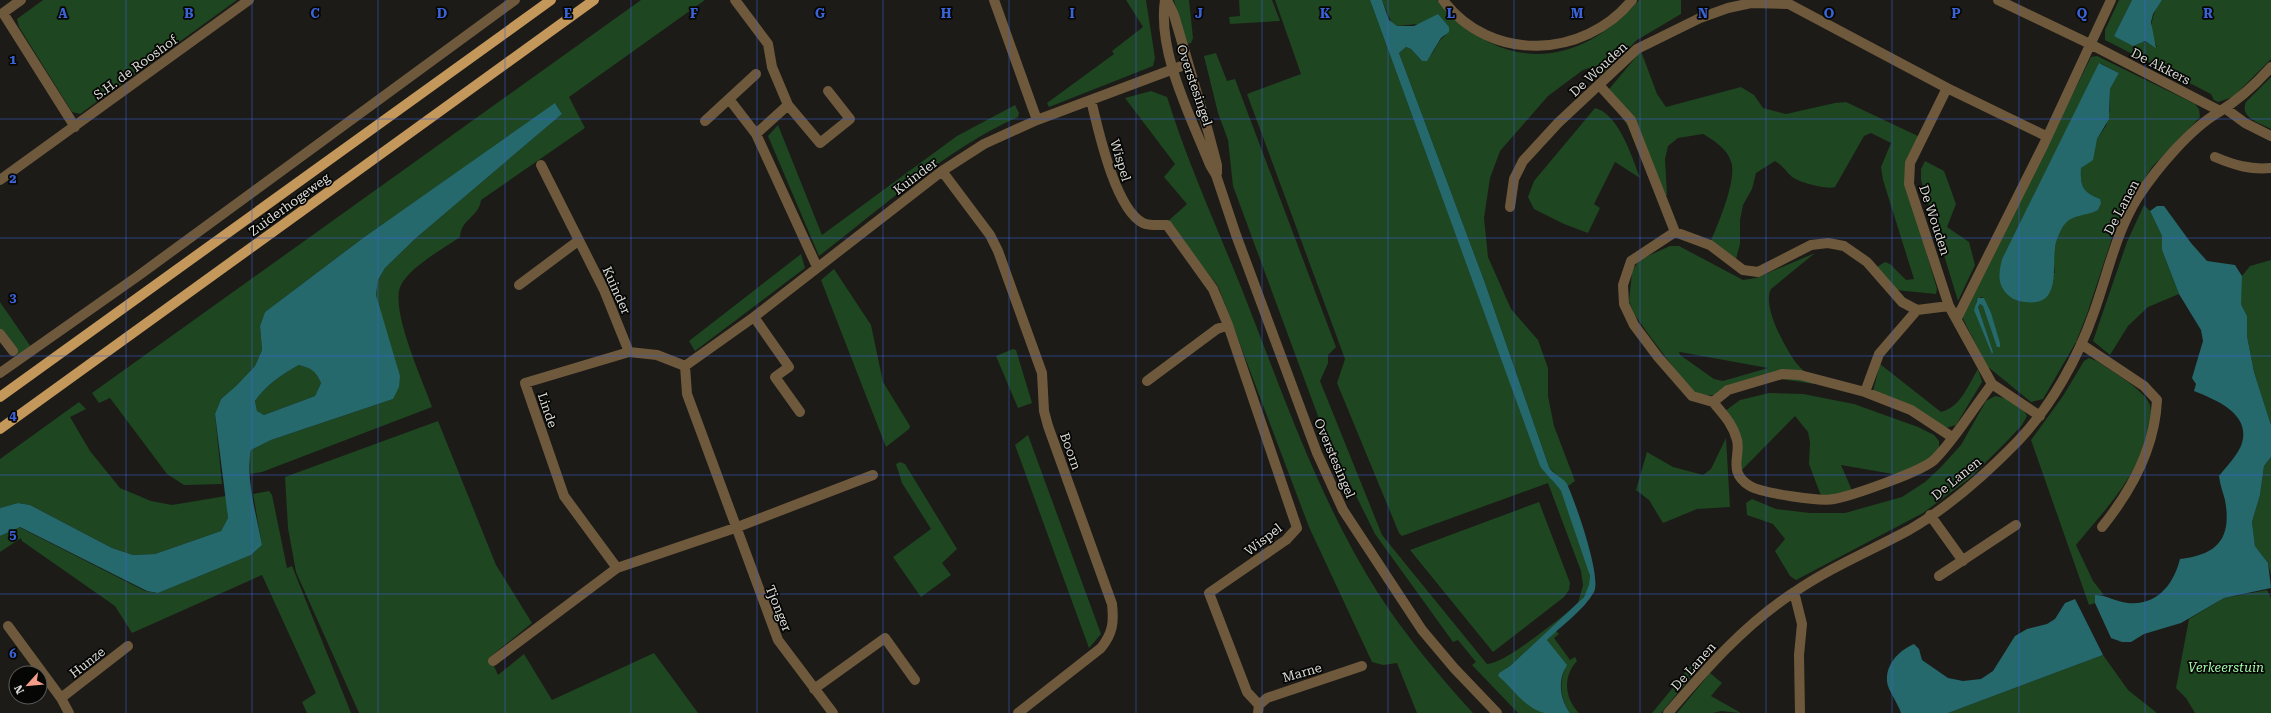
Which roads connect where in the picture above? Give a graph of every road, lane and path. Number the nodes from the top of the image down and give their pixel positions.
1 (21, 0) edge
2 (249, 0) edge
3 (551, 0) edge
4 (594, 0) edge
5 (735, 0) edge
6 (994, 0) edge
7 (1166, 0) edge
8 (1443, 0) edge
9 (1632, 0) edge
10 (1998, 0) edge
11 (2111, 0) edge
12 (510, 1) edge
13 (1801, 4) edge
14 (2090, 44) junction
15 (1187, 64) junction
16 (2271, 67) edge
17 (1173, 69) junction
18 (756, 74) dead end
19 (1600, 86) junction
20 (1948, 88) junction
21 (828, 91) dead end
22 (729, 99) junction
23 (1090, 100) junction
24 (788, 105) junction
25 (2223, 110) junction
26 (1037, 120) junction
27 (705, 121) dead end
28 (75, 127) junction
29 (756, 134) junction
30 (2046, 136) junction
31 (2271, 136) edge
32 (2215, 157) dead end
33 (541, 165) dead end
34 (2271, 168) edge
35 (942, 172) junction
36 (1216, 175) junction
37 (0, 180) edge
38 (1510, 206) dead end
39 (1675, 232) junction
40 (578, 241) junction
41 (817, 267) junction
42 (519, 285) dead end
43 (1950, 306) junction
44 (1917, 310) junction
45 (754, 317) junction
46 (1957, 318) junction
47 (1228, 325) junction
48 (0, 334) edge
49 (2081, 344) junction
50 (13, 351) dead end
51 (629, 352) junction
52 (685, 366) junction
53 (0, 373) edge
54 (1147, 381) dead end
55 (1992, 384) junction
56 (1865, 392) junction
57 (0, 397) edge
58 (1713, 402) junction
59 (800, 412) dead end
60 (2040, 416) junction
61 (0, 429) edge
62 (1952, 437) junction
63 (873, 475) dead end
64 (1930, 515) junction
65 (2016, 525) dead end
66 (2102, 527) dead end
67 (735, 528) junction
68 (1963, 561) junction
69 (616, 568) junction
70 (1939, 576) dead end
71 (1794, 592) junction
72 (8, 626) dead end
73 (128, 646) dead end
74 (494, 661) dead end
75 (1362, 666) dead end
76 (915, 680) dead end
77 (814, 689) junction
78 (61, 698) junction
79 (1259, 709) edge
80 (69, 713) edge
81 (833, 713) edge
82 (1018, 713) edge
83 (1496, 713) edge
84 (1668, 713) edge
85 (1800, 713) edge

1 - 28 street
2 - 28 street, S.H. de Rooshof
3 - 57 main road, Zuiderhogeweg
4 - 61 main road, Zuiderhogeweg
5 - 24 street
6 - 26 street
7 - 15 street, Overstesingel
7 - 17 street, Overstesingel
8 - 9 street
10 - 14 street, De Akkers
11 - 14 street
12 - 53 street
13 - 19 street, De Wouden
13 - 20 street, De Wouden
14 - 25 street, De Akkers
14 - 30 street
15 - 17 street, Kuinder
15 - 36 street, Overstesingel
16 - 25 street, De Lanen
17 - 23 street, Kuinder
17 - 36 street, Overstesingel
18 - 22 street
19 - 38 street, De Wouden
19 - 39 street
20 - 30 street, De Wouden
20 - 43 street, De Wouden
21 - 24 street
22 - 27 street
22 - 29 street
23 - 26 street, Kuinder
23 - 47 street, Wispel
24 - 29 street
25 - 31 street
25 - 49 street, De Lanen
26 - 35 street, Kuinder
28 - 37 street, S.H. de Rooshof
29 - 41 street
30 - 46 street
32 - 34 street
33 - 40 street, Kuinder
35 - 41 street, Kuinder
35 - 82 street, Boorn
36 - 83 street, Overstesingel
39 - 44 street
39 - 58 street
40 - 42 street
40 - 51 street, Kuinder
41 - 45 street, Kuinder
43 - 44 street
43 - 46 street, De Wouden
44 - 56 street
45 - 52 street, Kuinder
45 - 59 street
46 - 55 street, De Wouden
47 - 54 street
47 - 79 street, Wispel
48 - 50 street
49 - 60 street, De Lanen
49 - 66 street
51 - 52 street, Linde
51 - 69 street, Linde
52 - 67 street, Tjonger
55 - 60 street, De Wouden
55 - 62 street
56 - 58 street
56 - 62 street
58 - 62 street
60 - 64 street, De Lanen
63 - 67 street
64 - 68 street, De Lanen
64 - 71 street, De Lanen
65 - 68 street
67 - 69 street
67 - 77 street, Tjonger
68 - 70 street
69 - 74 street
71 - 84 street, De Lanen
71 - 85 street
72 - 78 street
73 - 78 street, Hunze
75 - 79 street, Marne
76 - 77 street
77 - 81 street, Tjonger
78 - 80 street

